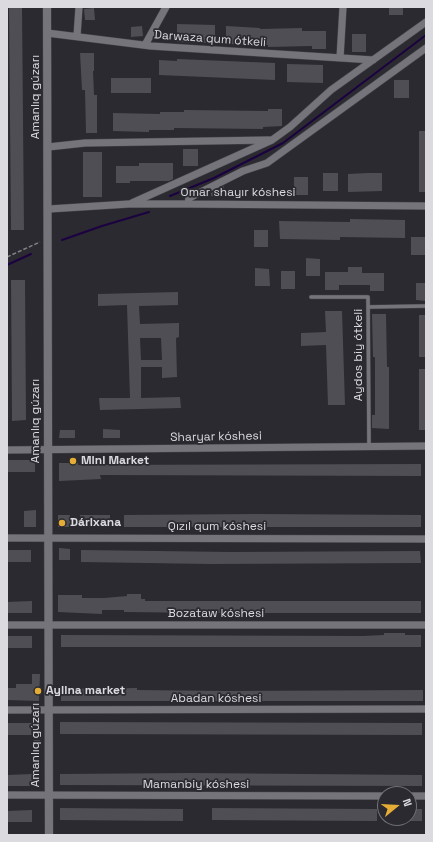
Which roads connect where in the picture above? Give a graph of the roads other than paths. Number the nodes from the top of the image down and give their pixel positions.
1 (47, 7) edge
2 (79, 7) edge
3 (166, 7) edge
4 (343, 7) edge
5 (426, 22) edge
6 (48, 33) junction
7 (76, 36) junction
8 (145, 45) junction
9 (426, 48) edge
10 (340, 58) junction
11 (373, 60) junction
12 (272, 140) junction
13 (48, 147) junction
14 (130, 204) junction
15 (188, 204) junction
16 (426, 206) edge
17 (49, 209) junction
18 (311, 297) dead end
19 (426, 306) edge
20 (368, 307) junction
21 (369, 446) junction
22 (426, 446) edge
23 (7, 450) edge
24 (48, 450) junction
25 (7, 538) edge
26 (47, 538) junction
27 (426, 539) edge
28 (7, 624) edge
29 (49, 625) junction
30 (426, 625) edge
31 (426, 709) edge
32 (7, 710) edge
33 (48, 710) junction
34 (7, 795) edge
35 (49, 796) junction
36 (377, 796) edge
37 (49, 835) edge

1 - 6 street, Amanlıq gúzarı
2 - 7 street
3 - 8 street
4 - 10 street
5 - 11 street
6 - 7 street, Darwaza qum ótkeli
6 - 13 street, Amanlıq gúzarı
7 - 8 street, Darwaza qum ótkeli
8 - 10 street, Darwaza qum ótkeli
9 - 15 street
10 - 11 street, Darwaza qum ótkeli
11 - 12 street
12 - 13 street
12 - 14 street
13 - 17 street, Amanlıq gúzarı
14 - 15 street, Omar shayır kóshesi
14 - 17 street, Omar shayır kóshesi
15 - 16 street, Omar shayır kóshesi
17 - 24 street, Amanlıq gúzarı
18 - 20 lane, Aydos biy ótkeli
19 - 20 lane
20 - 21 lane, Aydos biy ótkeli
21 - 22 street, Sharyar kóshesi
21 - 24 street, Sharyar kóshesi
23 - 24 street, Sharyar kóshesi
24 - 26 street, Amanlıq gúzarı
25 - 26 street, Qızıl qum kóshesi
26 - 27 street, Qızıl qum kóshesi
26 - 29 street, Amanlıq gúzarı
28 - 29 street, Bozataw kóshesi
29 - 30 street, Bozataw kóshesi
29 - 33 street, Amanlıq gúzarı
31 - 33 street, Abadan kóshesi
32 - 33 street, Abadan kóshesi
33 - 35 street, Amanlıq gúzarı
34 - 35 street, Mamanbiy kóshesi
35 - 36 street, Mamanbiy kóshesi
35 - 37 street, Amanlıq gúzarı

